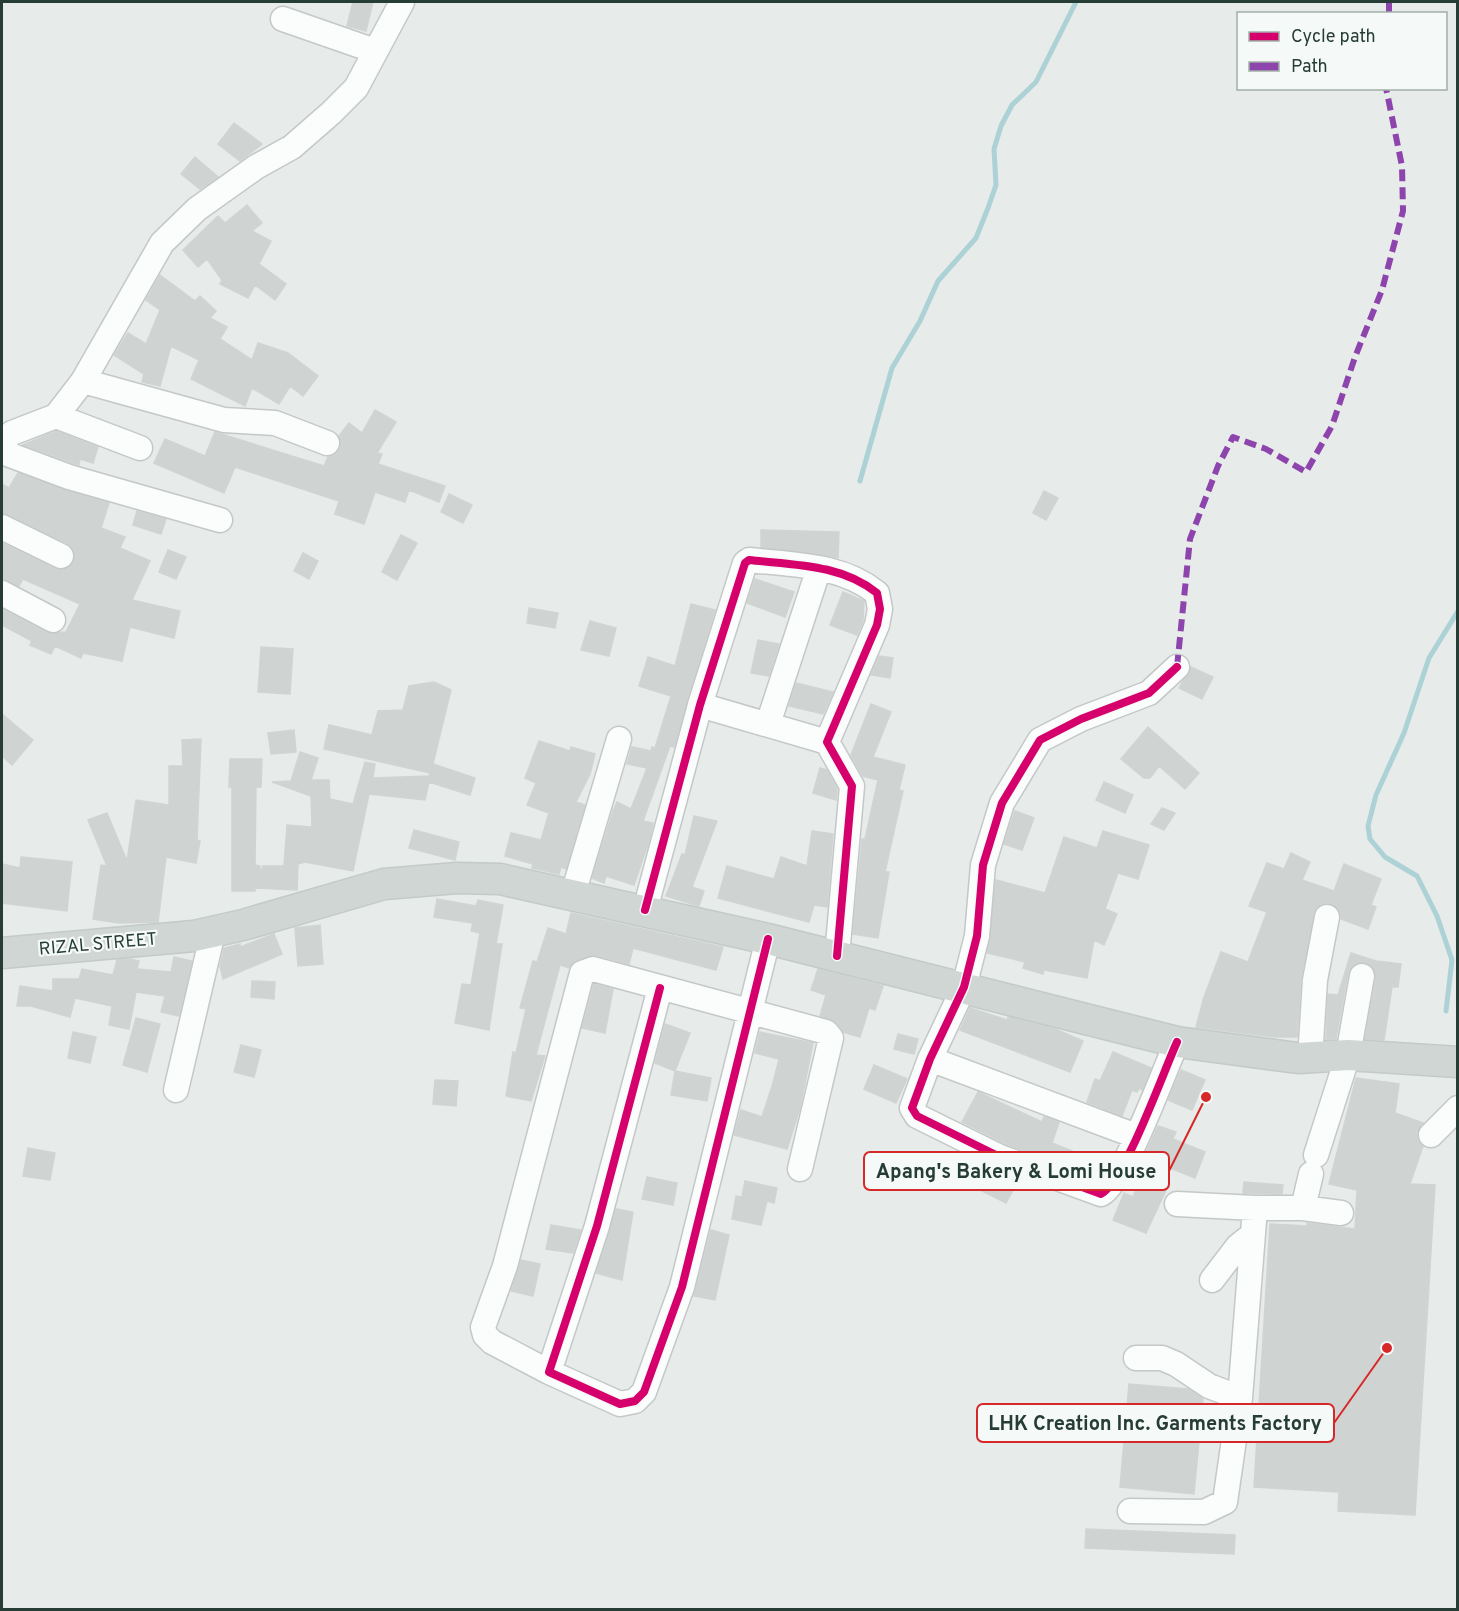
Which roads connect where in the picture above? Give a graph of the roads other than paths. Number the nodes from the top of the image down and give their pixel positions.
1 (402, 2) edge
2 (283, 19) dead end
3 (375, 51) junction
4 (84, 381) junction
5 (56, 416) junction
6 (2, 442) edge
7 (327, 443) dead end
8 (140, 448) dead end
9 (2, 452) edge
10 (220, 520) dead end
11 (2, 527) edge
12 (61, 556) dead end
13 (819, 568) junction
14 (2, 593) edge
15 (53, 620) dead end
16 (1177, 667) dead end
17 (700, 705) junction
18 (768, 724) junction
19 (619, 740) dead end
20 (827, 742) junction
21 (573, 894) junction
22 (645, 910) junction
23 (1327, 917) dead end
24 (203, 934) junction
25 (768, 939) junction
26 (2, 953) edge
27 (837, 956) junction
28 (1362, 976) dead end
29 (964, 987) junction
30 (660, 988) junction
31 (752, 1010) junction
32 (1176, 1042) junction
33 (1348, 1055) junction
34 (930, 1059) junction
35 (1310, 1059) junction
36 (1458, 1062) edge
37 (176, 1090) dead end
38 (1458, 1108) edge
39 (1136, 1136) junction
40 (1431, 1136) dead end
41 (800, 1169) dead end
42 (1177, 1204) dead end
43 (1255, 1208) junction
44 (1303, 1208) junction
45 (1341, 1213) dead end
46 (1253, 1234) junction
47 (1212, 1280) dead end
48 (1136, 1358) dead end
49 (549, 1372) junction
50 (1240, 1398) junction
51 (1130, 1511) dead end

1 - 3 street
2 - 3 street
3 - 4 street
4 - 5 street
4 - 7 street
5 - 6 street
5 - 8 street
9 - 10 street
11 - 12 street
13 - 17 street
13 - 18 street
13 - 20 street
14 - 15 street
16 - 29 street
17 - 18 street
17 - 22 street
18 - 20 street
19 - 21 street
20 - 27 street
21 - 22 main road, RIZAL STREET
21 - 24 main road, RIZAL STREET
22 - 25 main road, RIZAL STREET
23 - 35 street
24 - 26 main road, RIZAL STREET
24 - 37 street
25 - 27 main road, RIZAL STREET
25 - 31 street
27 - 29 main road, RIZAL STREET
28 - 33 street
29 - 32 main road, RIZAL STREET
29 - 34 street
30 - 31 street
30 - 49 street
30 - 49 street
31 - 41 street
31 - 49 street
32 - 35 main road, RIZAL STREET
32 - 39 street
33 - 35 main road, RIZAL STREET
33 - 36 main road, RIZAL STREET
33 - 44 street
34 - 39 street
34 - 39 street
38 - 40 street
42 - 43 street
43 - 44 street
43 - 46 street
44 - 45 street
46 - 47 street
46 - 50 street
48 - 50 street
50 - 51 street

